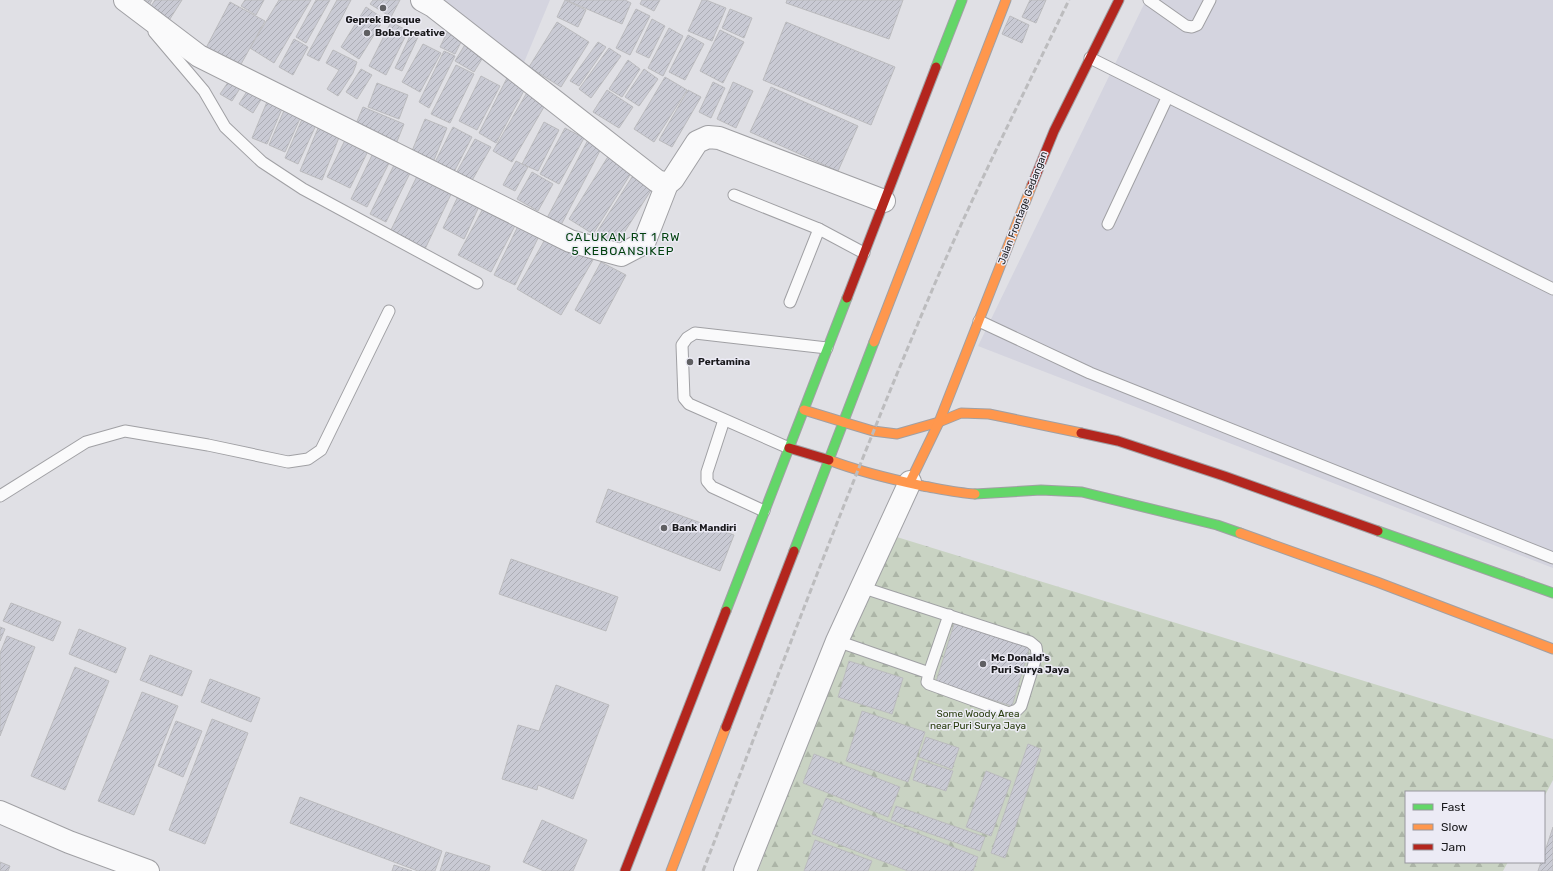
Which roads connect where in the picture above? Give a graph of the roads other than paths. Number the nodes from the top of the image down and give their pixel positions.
1 (126, 0) edge
2 (422, 0) edge
3 (962, 0) edge
4 (1006, 0) edge
5 (1119, 0) edge
6 (1149, 0) edge
7 (1210, 0) edge
8 (1090, 58) junction
9 (1167, 98) junction
10 (667, 184) junction
11 (734, 195) dead end
12 (884, 201) junction
13 (1108, 224) dead end
14 (819, 229) junction
15 (864, 253) junction
16 (477, 283) dead end
17 (1553, 289) edge
18 (790, 302) dead end
19 (389, 311) dead end
20 (978, 321) junction
21 (827, 348) junction
22 (804, 410) junction
23 (724, 420) junction
24 (843, 422) junction
25 (939, 422) junction
26 (789, 448) junction
27 (829, 460) junction
28 (910, 482) junction
29 (0, 496) edge
30 (764, 511) junction
31 (1553, 558) edge
32 (861, 587) junction
33 (1553, 594) edge
34 (949, 615) junction
35 (837, 641) junction
36 (1553, 649) edge
37 (929, 673) junction
38 (0, 812) edge
39 (148, 871) edge
40 (625, 871) edge
41 (671, 871) edge
42 (745, 871) edge

1 - 10 street
1 - 16 lane
2 - 10 street
3 - 12 main road
4 - 24 main road
5 - 8 main road, Jalan Frontage Gedangan
6 - 7 lane
8 - 9 lane
8 - 20 main road, Jalan Frontage Gedangan
9 - 13 lane
9 - 17 lane
10 - 12 street
11 - 14 lane
12 - 15 main road
14 - 15 lane
14 - 18 lane
15 - 21 main road
19 - 29 lane
20 - 25 main road, Jalan Frontage Gedangan
20 - 31 lane
21 - 22 main road
21 - 23 lane
22 - 24 main road
22 - 26 main road
23 - 26 lane
23 - 30 lane
24 - 25 main road
24 - 27 main road
25 - 28 main road, Jalan Frontage Gedangan
25 - 33 main road
26 - 27 main road
26 - 30 main road
27 - 28 main road
27 - 41 main road
28 - 32 street
28 - 36 main road
30 - 40 main road
32 - 34 lane
32 - 35 street
34 - 37 lane
34 - 37 lane
35 - 37 lane
35 - 42 street
38 - 39 street

